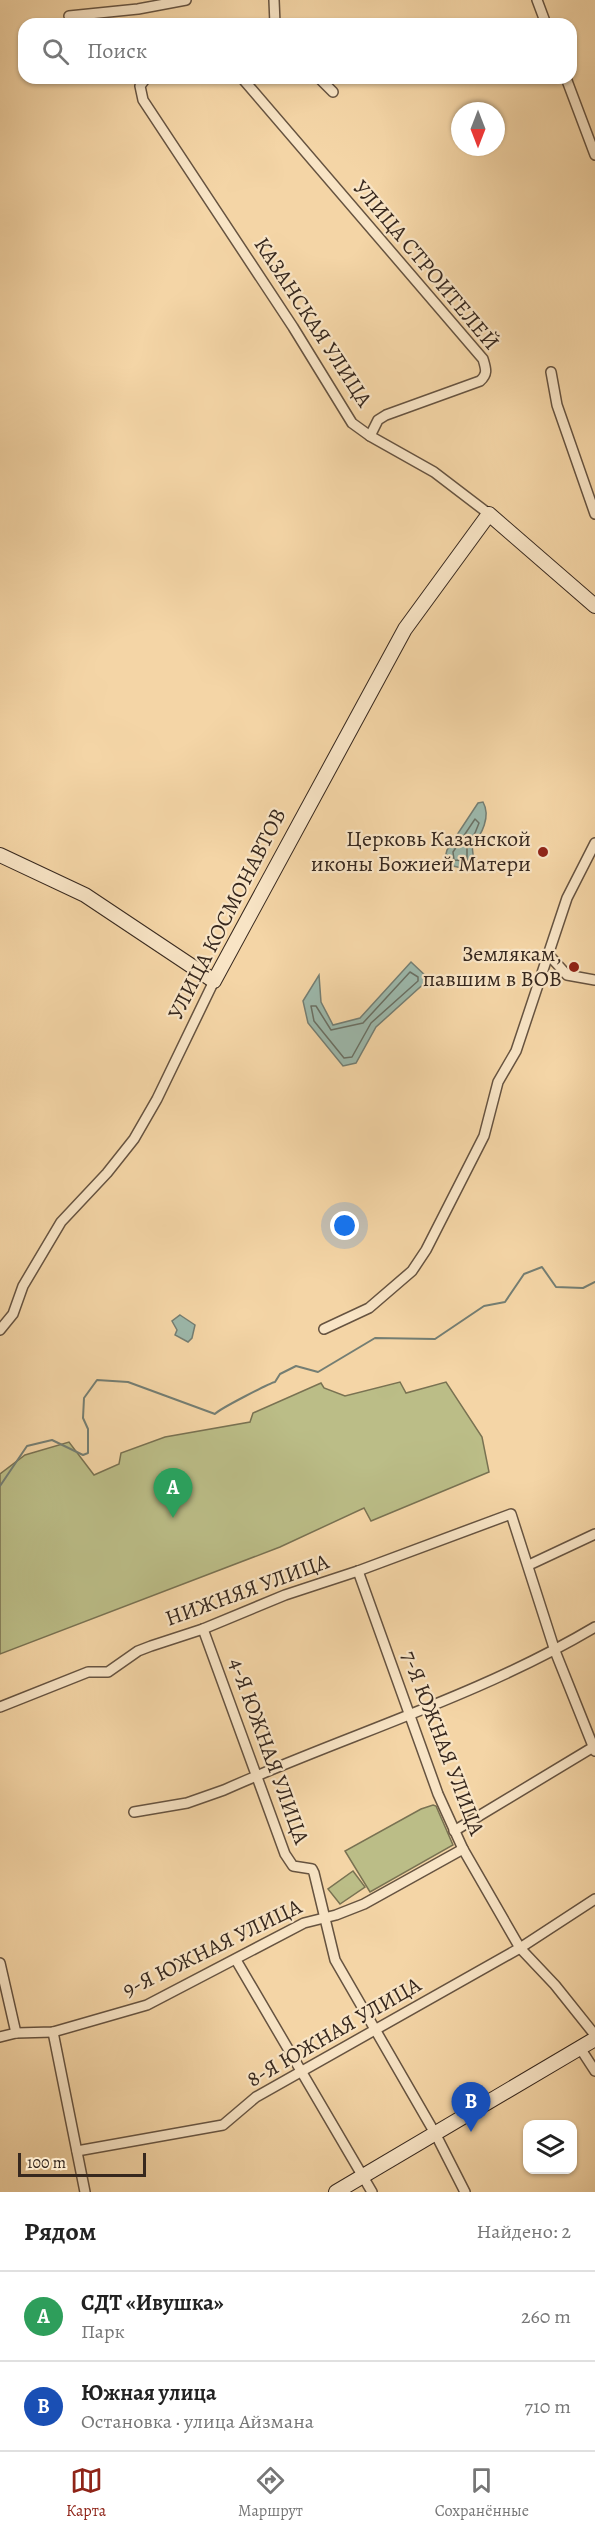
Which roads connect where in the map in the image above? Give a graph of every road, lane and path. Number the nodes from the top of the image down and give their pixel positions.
1 (186, 0) edge
2 (274, 0) edge
3 (537, 0) edge
4 (69, 16) dead end
5 (274, 18) edge
6 (544, 18) edge
7 (142, 84) edge
8 (247, 84) edge
9 (325, 84) edge
10 (568, 84) edge
11 (333, 92) dead end
12 (595, 155) edge
13 (551, 372) dead end
14 (369, 436) junction
15 (489, 514) junction
16 (595, 514) edge
17 (595, 606) edge
18 (595, 843) edge
19 (0, 855) edge
20 (548, 954) junction
21 (595, 980) edge
22 (214, 981) junction
23 (324, 1329) dead end
24 (0, 1330) edge
25 (595, 1534) edge
26 (529, 1565) junction
27 (358, 1571) junction
28 (595, 1626) edge
29 (204, 1629) junction
30 (555, 1651) junction
31 (0, 1707) edge
32 (408, 1714) junction
33 (594, 1748) edge
34 (258, 1775) junction
35 (134, 1812) dead end
36 (454, 1831) junction
37 (463, 1849) junction
38 (595, 1899) edge
39 (324, 1917) junction
40 (520, 1948) junction
41 (236, 1960) junction
42 (0, 1963) edge
43 (377, 2030) junction
44 (52, 2032) junction
45 (16, 2033) junction
46 (0, 2037) edge
47 (595, 2037) edge
48 (580, 2048) junction
49 (302, 2072) junction
50 (595, 2072) edge
51 (436, 2135) junction
52 (77, 2151) junction
53 (363, 2177) junction
54 (85, 2192) edge
55 (336, 2192) edge
56 (372, 2192) edge
57 (465, 2192) edge

1 - 4 street
2 - 5 street
3 - 6 street
7 - 14 street, КАЗАНСКАЯ УЛИЦА
8 - 14 street, УЛИЦА СТРОИТЕЛЕЙ
9 - 11 street
10 - 12 street
13 - 16 street
14 - 15 street, КАЗАНСКАЯ УЛИЦА
15 - 17 street, КАЗАНСКАЯ УЛИЦА
15 - 22 street, УЛИЦА КОСМОНАВТОВ
18 - 20 street
19 - 22 street
20 - 21 street
20 - 23 street
22 - 24 street, УЛИЦА КОСМОНАВТОВ
25 - 26 street
26 - 27 street, НИЖНЯЯ УЛИЦА
26 - 30 street
27 - 29 street, НИЖНЯЯ УЛИЦА
27 - 32 street, 7-Я ЮЖНАЯ УЛИЦА
28 - 30 street
29 - 31 street, НИЖНЯЯ УЛИЦА
29 - 34 street, 4-Я ЮЖНАЯ УЛИЦА
30 - 32 street
30 - 33 street
32 - 34 street
32 - 36 street, 7-Я ЮЖНАЯ УЛИЦА
33 - 36 street
34 - 35 street
34 - 39 street, 4-Я ЮЖНАЯ УЛИЦА
36 - 37 street, 7-Я ЮЖНАЯ УЛИЦА
37 - 39 street, 9-Я ЮЖНАЯ УЛИЦА
37 - 40 street, 7-Я ЮЖНАЯ УЛИЦА
38 - 40 street, 8-Я ЮЖНАЯ УЛИЦА
39 - 41 street, 9-Я ЮЖНАЯ УЛИЦА
39 - 43 street, 4-Я ЮЖНАЯ УЛИЦА
40 - 43 street, 8-Я ЮЖНАЯ УЛИЦА
40 - 47 street, 7-Я ЮЖНАЯ УЛИЦА
41 - 44 street, 9-Я ЮЖНАЯ УЛИЦА
41 - 49 street
42 - 45 street
43 - 49 street, 8-Я ЮЖНАЯ УЛИЦА
43 - 51 street, 4-Я ЮЖНАЯ УЛИЦА
44 - 45 street, 9-Я ЮЖНАЯ УЛИЦА
44 - 52 street
45 - 46 street, 9-Я ЮЖНАЯ УЛИЦА
47 - 48 street
48 - 50 street
48 - 51 street
49 - 52 street, 8-Я ЮЖНАЯ УЛИЦА
49 - 53 street
51 - 53 street
51 - 57 street, 4-Я ЮЖНАЯ УЛИЦА
52 - 54 street
53 - 55 street
53 - 56 street

